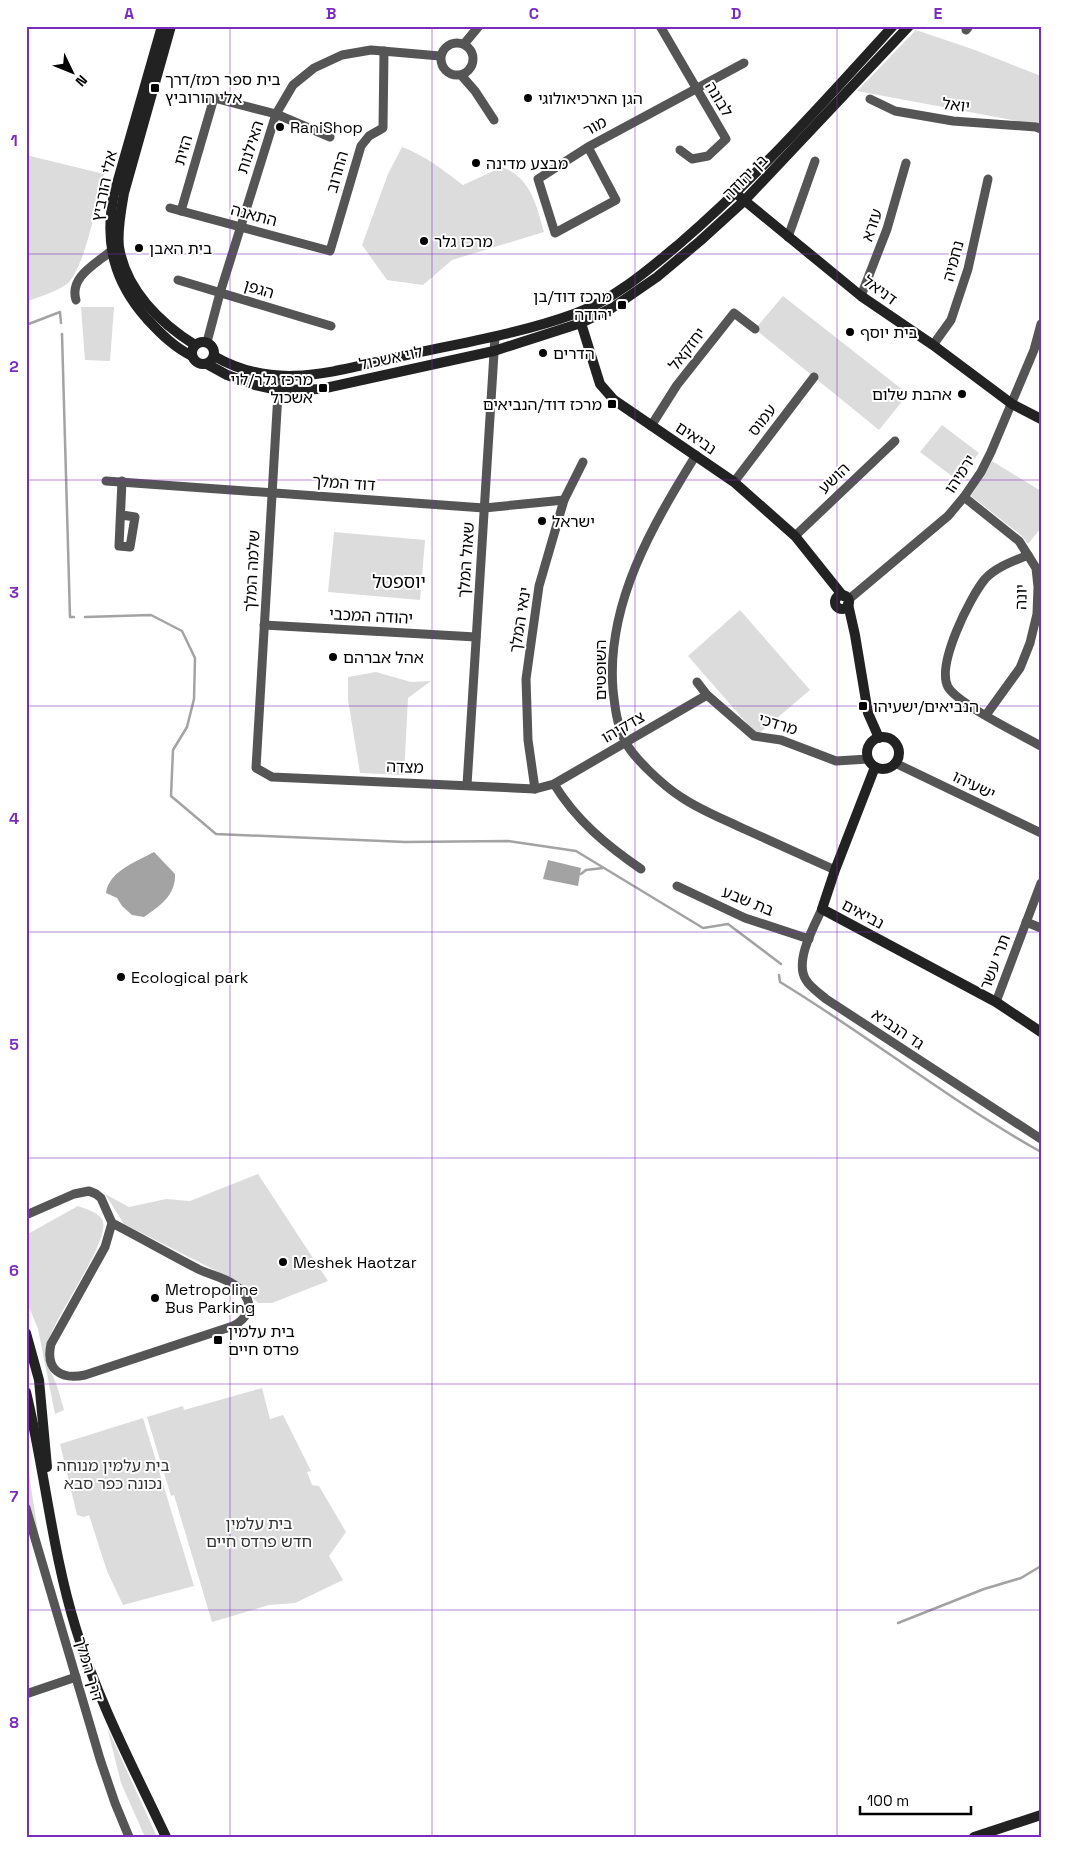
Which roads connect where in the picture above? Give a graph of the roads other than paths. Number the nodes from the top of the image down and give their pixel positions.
1 (162, 26) edge
2 (171, 26) edge
3 (479, 26) edge
4 (660, 26) edge
5 (893, 26) edge
6 (909, 26) edge
7 (464, 44) junction
8 (384, 51) junction
9 (440, 56) junction
10 (744, 63) dead end
11 (461, 75) junction
12 (696, 89) junction
13 (870, 99) dead end
14 (276, 114) junction
15 (494, 120) dead end
16 (1041, 129) edge
17 (330, 137) dead end
18 (588, 147) junction
19 (680, 150) dead end
20 (815, 161) dead end
21 (906, 163) dead end
22 (988, 179) dead end
23 (740, 197) junction
24 (170, 208) dead end
25 (182, 211) junction
26 (240, 227) junction
27 (788, 238) junction
28 (111, 251) junction
29 (330, 251) joint
30 (178, 280) dead end
31 (220, 293) junction
32 (861, 296) junction
33 (76, 300) dead end
34 (574, 314) junction
35 (582, 323) junction
36 (1041, 324) edge
37 (331, 326) dead end
38 (755, 328) dead end
39 (495, 337) junction
40 (207, 342) junction
41 (195, 345) junction
42 (933, 345) junction
43 (494, 351) junction
44 (192, 356) junction
45 (211, 360) junction
46 (278, 376) junction
47 (814, 377) dead end
48 (278, 390) junction
49 (1012, 404) junction
50 (1041, 419) edge
51 (651, 426) junction
52 (894, 441) dead end
53 (696, 455) junction
54 (583, 462) dead end
55 (106, 481) dead end
56 (122, 481) junction
57 (734, 482) junction
58 (272, 493) junction
59 (964, 497) junction
60 (564, 500) junction
61 (484, 508) junction
62 (122, 515) dead end
63 (795, 536) junction
64 (1028, 556) junction
65 (843, 602) junction
66 (264, 625) junction
67 (476, 637) junction
68 (697, 682) dead end
69 (707, 695) junction
70 (986, 715) junction
71 (879, 738) junction
72 (626, 743) junction
73 (1041, 746) edge
74 (868, 759) junction
75 (895, 764) junction
76 (874, 767) junction
77 (256, 768) joint
78 (554, 784) junction
79 (467, 785) junction
80 (535, 789) junction
81 (1041, 833) edge
82 (641, 869) dead end
83 (835, 870) junction
84 (1041, 883) edge
85 (677, 886) dead end
86 (822, 909) junction
87 (1026, 922) junction
88 (1041, 928) edge
89 (809, 938) junction
90 (996, 1002) junction
91 (1041, 1032) edge
92 (1041, 1139) edge
93 (26, 1215) edge
94 (112, 1223) junction
95 (124, 1229) junction
96 (108, 1237) junction
97 (26, 1333) edge
98 (26, 1392) edge
99 (26, 1508) edge
100 (51, 1518) junction
101 (76, 1677) junction
102 (26, 1694) edge
103 (1041, 1815) edge
104 (129, 1837) edge
105 (166, 1837) edge
106 (974, 1837) edge

1 - 28 street, אלי הורביץ
2 - 41 street, אלי הורביץ
3 - 7 street
4 - 12 street, לבונה
5 - 23 street, בן יהודה
6 - 23 street, בן יהודה
7 - 9 street
7 - 11 street
8 - 9 street, האילנות
8 - 14 street, האילנות
8 - 29 street, החרוב
9 - 11 street
10 - 12 street, מור
11 - 15 street
12 - 18 street, מור
12 - 19 street, לבונה
13 - 16 street, יואל
14 - 17 street
14 - 25 street, הזית
14 - 26 street, האילנות
18 - 18 street, מור
20 - 27 street
21 - 32 street, עזרא
22 - 42 street, נחמיה
23 - 27 street, דניאל
23 - 34 street, בן יהודה
23 - 35 street, בן יהודה
24 - 25 street, התאנה
25 - 26 street, התאנה
26 - 29 street, התאנה
26 - 31 street, האילנות
27 - 32 street, דניאל
28 - 33 street
28 - 44 street, אלי הורביץ
30 - 31 street, הגפן
31 - 37 street, הגפן
31 - 40 street, האילנות
32 - 42 street, דניאל
34 - 35 street, נביאים
34 - 39 street, לוי אשכול
35 - 43 street, לוי אשכול
35 - 51 street, נביאים
36 - 49 street, ירמיהו
38 - 51 street, יחזקאל
39 - 43 street, שאול המלך
39 - 46 street, לוי אשכול
40 - 41 street
40 - 45 street
41 - 44 street
42 - 49 street, דניאל
43 - 48 street, לוי אשכול
43 - 61 street, שאול המלך
44 - 45 street
45 - 46 street, לוי אשכול
45 - 48 street, לוי אשכול
46 - 48 street, שלמה המלך
47 - 57 street, עמוס
48 - 58 street, שלמה המלך
49 - 50 street
49 - 59 street, ירמיהו
51 - 53 street, נביאים
52 - 63 street, הושע
53 - 57 street, נביאים
53 - 72 street, השופטים
54 - 60 street, ינאי המלך
55 - 56 street, דוד המלך
56 - 58 street, דוד המלך
56 - 62 street
57 - 63 street, נביאים
58 - 61 street, דוד המלך
58 - 66 street, שלמה המלך
59 - 64 street, יונה
59 - 65 street, ירמיהו
60 - 61 street, דוד המלך
60 - 80 street, ינאי המלך
61 - 67 street, שאול המלך
63 - 65 street, נביאים
64 - 70 street, יונה
64 - 70 street
65 - 71 street, נביאים
66 - 67 street, יהודה המכבי
66 - 77 street, שלמה המלך
67 - 79 street, שאול המלך
68 - 69 street, מרדכי
69 - 72 street, צדקיהו
69 - 74 street, מרדכי
70 - 73 street
71 - 74 street
71 - 75 street
72 - 78 street, צדקיהו
72 - 83 street, השופטים
74 - 76 street
75 - 76 street
75 - 81 street, ישעיהו
76 - 83 street, נביאים
77 - 79 street, מצדה
78 - 80 street, מצדה
78 - 82 street
79 - 80 street, מצדה
83 - 86 street, נביאים
84 - 87 street, תרי עשר
85 - 89 street, בת שבע
86 - 89 street, גד הנביא
86 - 90 street, נביאים
87 - 88 street
87 - 90 street, תרי עשר
89 - 92 street, גד הנביא
90 - 91 street, תרי עשר
93 - 94 street
94 - 95 street
94 - 96 street
95 - 96 street
95 - 96 street
97 - 100 street
98 - 100 street
99 - 101 street, דרך המלך
100 - 105 street
101 - 102 street
101 - 104 street, דרך המלך
103 - 106 street

